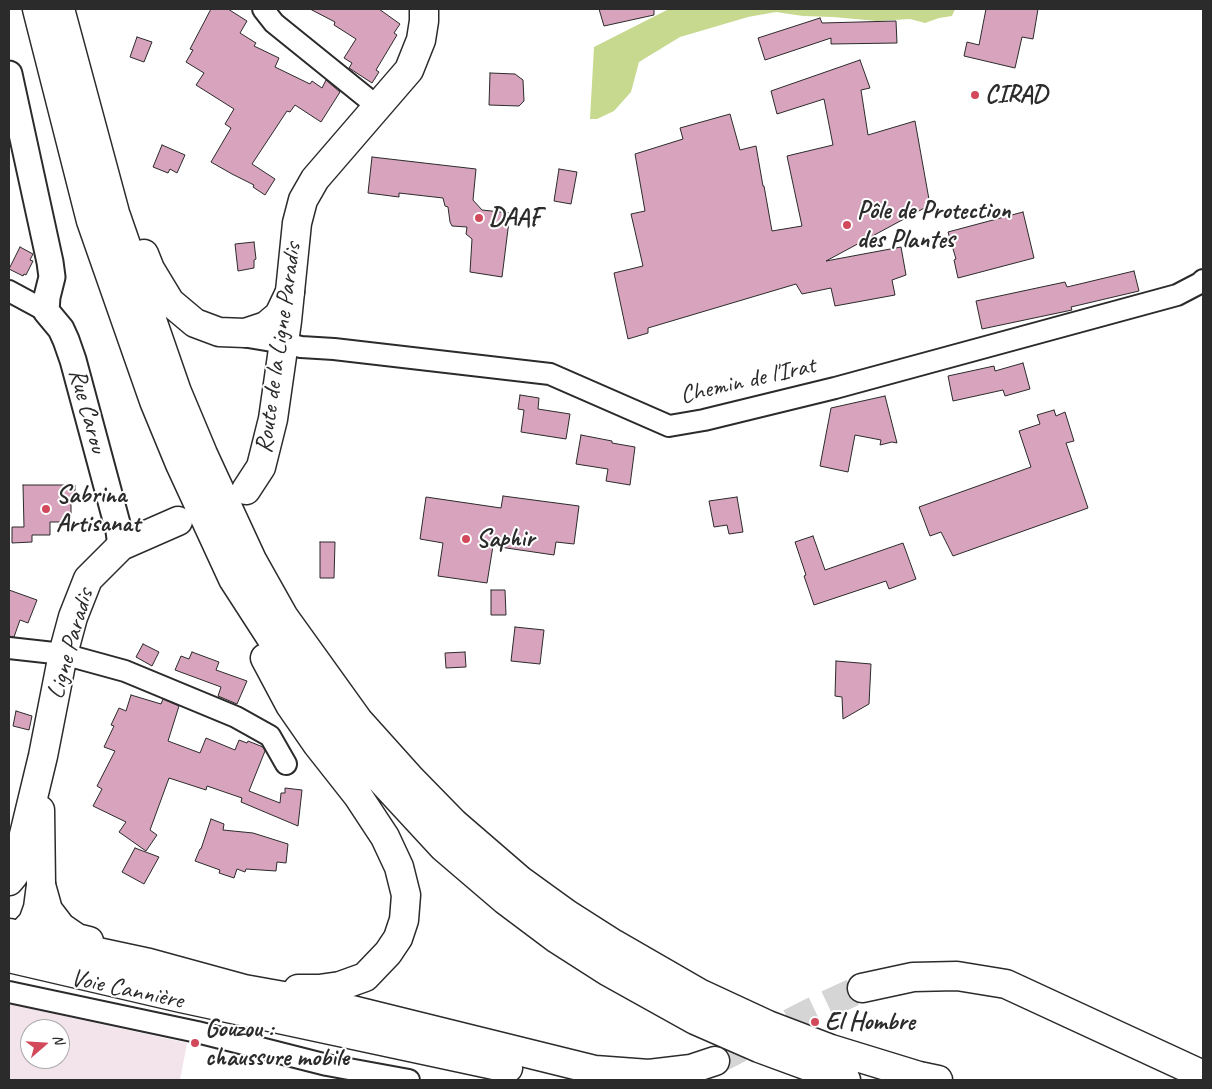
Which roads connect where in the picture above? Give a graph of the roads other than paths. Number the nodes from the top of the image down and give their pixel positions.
1 (36, 9) edge
2 (60, 9) edge
3 (67, 9) edge
4 (263, 9) edge
5 (424, 9) edge
6 (9, 74) edge
7 (378, 107) junction
8 (337, 153) junction
9 (297, 223) junction
10 (1203, 280) edge
11 (9, 291) edge
12 (290, 292) junction
13 (46, 311) junction
14 (219, 332) junction
15 (292, 345) junction
16 (180, 464) junction
17 (178, 521) dead end
18 (120, 546) junction
19 (9, 648) edge
20 (63, 654) junction
21 (43, 756) junction
22 (286, 764) dead end
23 (11, 878) edge
24 (41, 885) junction
25 (12, 941) edge
26 (149, 963) junction
27 (862, 988) tunnel mouth
28 (244, 989) junction
29 (9, 992) edge
30 (715, 1061) tunnel mouth
31 (1203, 1075) edge
32 (409, 1080) edge
33 (566, 1080) edge
34 (846, 1080) edge
35 (938, 1080) edge

1 - 16 main road
2 - 35 main road
3 - 14 main road
4 - 7 street
5 - 7 main road, Route de la Ligne Paradis
6 - 13 street
7 - 8 main road, Route de la Ligne Paradis
8 - 9 main road, Route de la Ligne Paradis
8 - 15 main road, Route de la Ligne Paradis
9 - 12 main road, Route de la Ligne Paradis
9 - 15 main road
10 - 15 street, Chemin de l'Irat
11 - 13 street
12 - 14 main road
12 - 15 main road, Route de la Ligne Paradis
13 - 18 street, Rue Carou
14 - 15 street, Chemin de l'Irat
16 - 28 main road
16 - 34 main road
17 - 18 main road, Ligne Paradis
18 - 20 main road, Ligne Paradis
19 - 20 street
20 - 21 main road, Ligne Paradis
20 - 22 street
21 - 23 main road, Ligne Paradis
21 - 24 main road, Ligne Paradis
24 - 25 main road, Ligne Paradis
24 - 26 main road
25 - 26 main road
25 - 33 main road
26 - 28 main road
27 - 31 main road
28 - 30 main road
29 - 32 street, Voie Cannière

